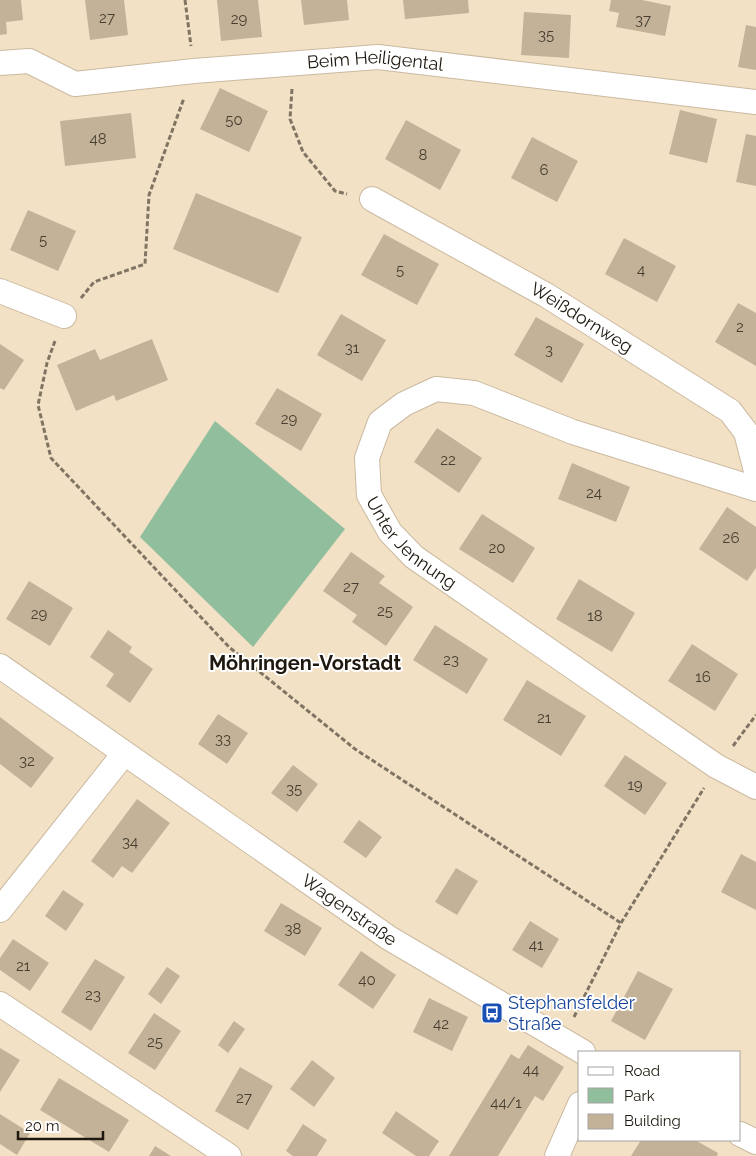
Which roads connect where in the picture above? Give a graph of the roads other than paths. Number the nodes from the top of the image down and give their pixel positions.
1 (0, 63) edge
2 (756, 102) edge
3 (372, 199) road end
4 (0, 291) edge
5 (64, 316) road end
6 (756, 471) edge
7 (756, 489) edge
8 (0, 666) edge
9 (123, 755) junction
10 (756, 787) edge
11 (0, 910) edge
12 (0, 1004) edge
13 (582, 1051) edge
14 (578, 1109) edge
15 (741, 1134) edge
16 (756, 1142) edge
17 (229, 1156) edge
18 (557, 1156) edge

1 - 2 street, Beim Heiligental
3 - 6 street, Weißdornweg
4 - 5 street
7 - 10 street, Unter Jennung
8 - 9 street, Wagenstraße
9 - 11 street
9 - 13 street, Wagenstraße
12 - 17 street
14 - 18 street
15 - 16 street

